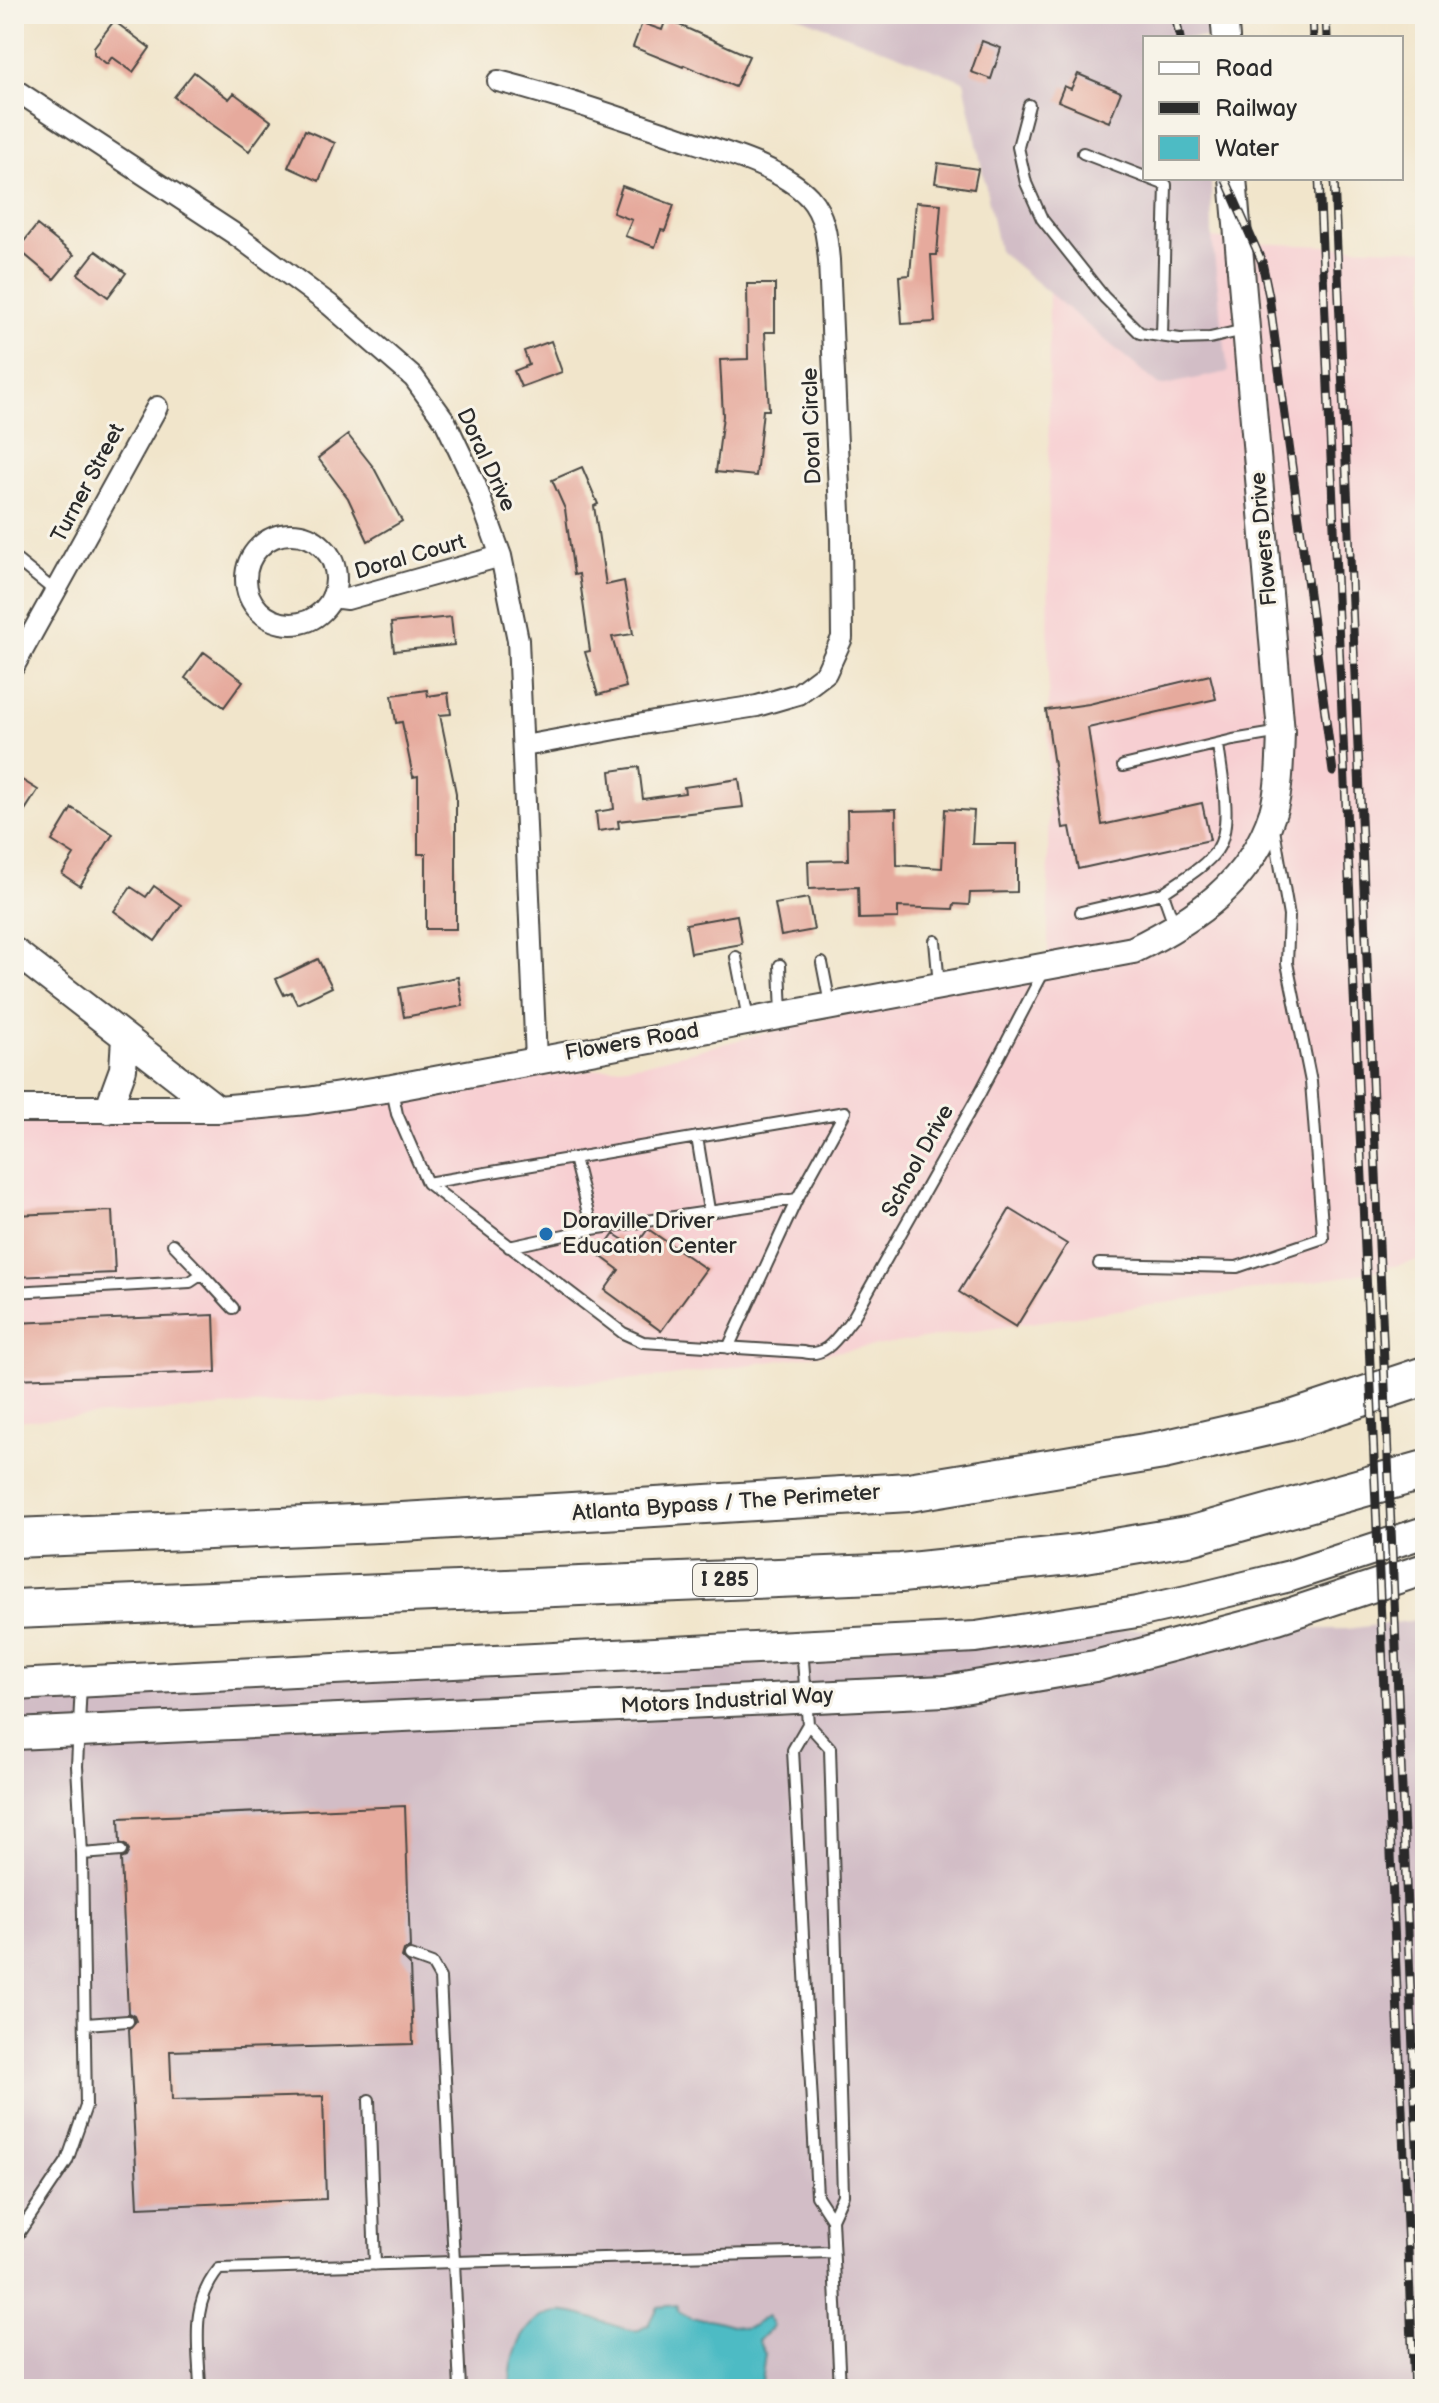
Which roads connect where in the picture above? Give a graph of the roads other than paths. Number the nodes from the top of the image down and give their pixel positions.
1 (1224, 14) edge
2 (1226, 36) edge
3 (498, 81) dead end
4 (14, 89) edge
5 (1029, 105) dead end
6 (1083, 153) dead end
7 (1143, 176) edge
8 (1154, 180) edge
9 (1233, 180) edge
10 (1245, 330) junction
11 (1162, 336) junction
12 (157, 407) dead end
13 (501, 556) junction
14 (14, 558) edge
15 (56, 592) junction
16 (332, 597) junction
17 (14, 666) edge
18 (1281, 732) junction
19 (1218, 744) junction
20 (524, 746) junction
21 (1123, 766) dead end
22 (1273, 811) junction
23 (1229, 889) joint
24 (1163, 893) junction
25 (1081, 912) dead end
26 (1176, 929) junction
27 (935, 941) dead end
28 (14, 951) edge
29 (736, 957) dead end
30 (822, 963) dead end
31 (780, 965) dead end
32 (1048, 965) junction
33 (939, 985) junction
34 (830, 1004) junction
35 (782, 1015) junction
36 (749, 1021) junction
37 (125, 1038) junction
38 (536, 1060) junction
39 (392, 1088) junction
40 (14, 1109) edge
41 (218, 1109) junction
42 (108, 1110) junction
43 (697, 1137) junction
44 (574, 1158) junction
45 (427, 1183) junction
46 (797, 1199) junction
47 (709, 1210) junction
48 (592, 1229) junction
49 (173, 1244) dead end
50 (509, 1247) junction
51 (1099, 1264) dead end
52 (202, 1274) junction
53 (14, 1292) edge
54 (233, 1308) dead end
55 (728, 1348) junction
56 (1425, 1376) edge
57 (1425, 1470) edge
58 (1425, 1532) edge
59 (14, 1538) edge
60 (1425, 1569) edge
61 (14, 1609) edge
62 (802, 1645) junction
63 (81, 1682) junction
64 (14, 1685) edge
65 (807, 1711) junction
66 (80, 1731) junction
67 (14, 1734) edge
68 (121, 1851) dead end
69 (82, 1854) junction
70 (410, 1956) dead end
71 (128, 2021) dead end
72 (86, 2024) junction
73 (369, 2100) dead end
74 (832, 2219) junction
75 (14, 2240) edge
76 (833, 2252) junction
77 (454, 2262) junction
78 (375, 2265) junction
79 (14, 2385) edge
80 (20, 2389) edge
81 (200, 2389) edge
82 (460, 2389) edge
83 (840, 2389) edge

1 - 2 street
3 - 20 street, Doral Circle
4 - 13 street, Doral Drive
5 - 11 lane
6 - 7 lane
8 - 11 lane
9 - 10 street, Flowers Drive
10 - 11 lane
10 - 18 street, Flowers Drive
12 - 15 street, Turner Street
13 - 16 street, Doral Court
13 - 20 street, Doral Drive
14 - 15 lane
15 - 17 street, Turner Street
16 - 16 street, Doral Court
18 - 19 lane
18 - 22 street, Flowers Drive
19 - 21 lane
19 - 24 lane
20 - 38 street, Doral Drive
22 - 23 street, Flowers Drive
22 - 51 lane
23 - 26 street, Flowers Road
24 - 25 lane
24 - 26 lane
26 - 32 street, Flowers Road
27 - 33 lane
28 - 37 street
29 - 36 lane
30 - 34 lane
31 - 35 lane
32 - 33 street, Flowers Road
32 - 55 lane, School Drive
33 - 34 street, Flowers Road
34 - 35 street, Flowers Road
35 - 36 street, Flowers Road
36 - 38 street, Flowers Road
37 - 41 street
37 - 42 street
38 - 39 street, Flowers Road
39 - 41 street, Flowers Road
39 - 45 lane
40 - 42 street, Flowers Road
41 - 42 street, Flowers Road
43 - 44 lane
43 - 46 lane
43 - 47 lane
44 - 45 lane
44 - 48 lane
45 - 50 lane
46 - 47 lane
46 - 55 lane
47 - 48 lane
48 - 50 lane
49 - 52 lane
50 - 55 lane
52 - 53 lane
52 - 54 lane
56 - 59 highway, Atlanta Bypass / The Perimeter
57 - 61 highway, I 285
58 - 62 main road
60 - 65 main road, Motors Industrial Way
62 - 63 main road
62 - 65 lane
63 - 64 main road
63 - 66 lane
65 - 66 main road, Motors Industrial Way
65 - 74 lane
65 - 74 lane
66 - 67 main road, Motors Industrial Way
66 - 69 lane
68 - 69 lane
69 - 72 lane
70 - 77 lane
71 - 72 lane
72 - 75 lane
73 - 78 lane
74 - 76 lane
76 - 77 lane
76 - 83 lane
77 - 78 lane
77 - 82 lane
78 - 81 lane
79 - 80 lane

